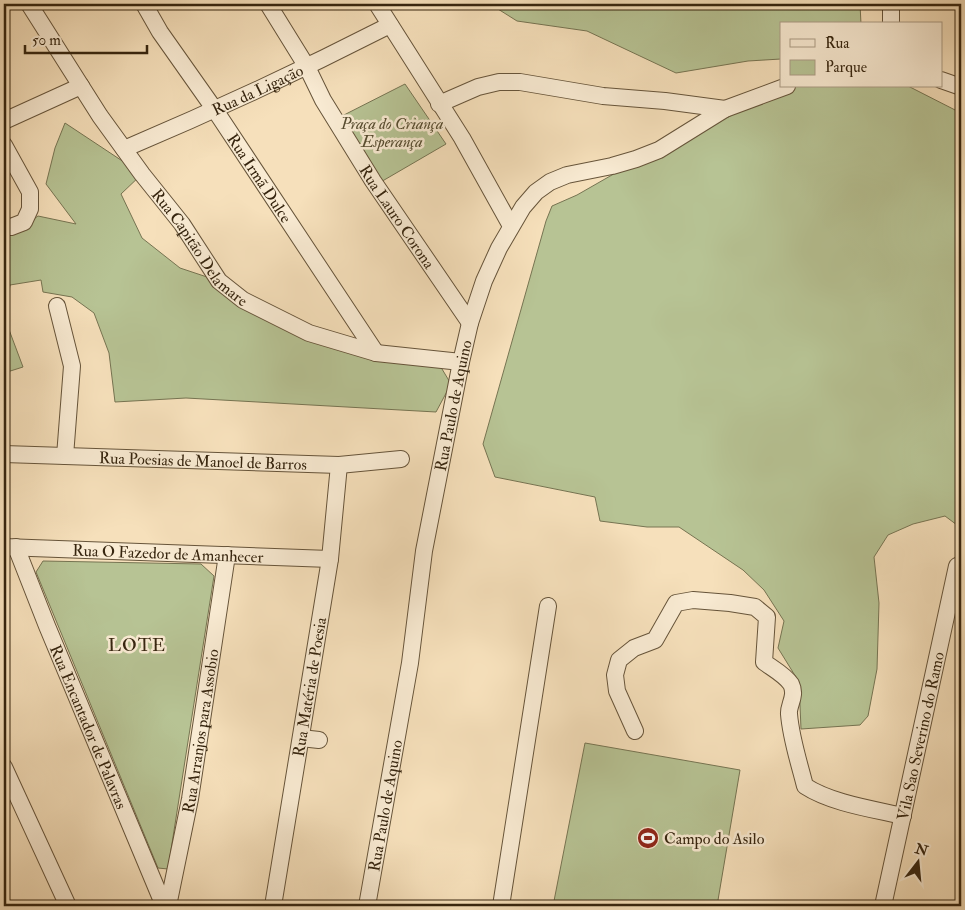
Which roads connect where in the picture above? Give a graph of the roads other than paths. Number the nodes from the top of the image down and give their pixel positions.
1 (29, 4) edge
2 (144, 4) edge
3 (268, 4) edge
4 (377, 4) edge
5 (891, 4) edge
6 (891, 22) edge
7 (390, 25) junction
8 (307, 67) junction
9 (942, 80) edge
10 (81, 86) junction
11 (961, 87) edge
12 (782, 88) edge
13 (439, 104) junction
14 (725, 109) junction
15 (216, 110) junction
16 (4, 121) edge
17 (4, 145) edge
18 (124, 150) junction
19 (4, 226) edge
20 (511, 226) junction
21 (57, 306) dead end
22 (470, 323) junction
23 (376, 353) junction
24 (461, 362) junction
25 (4, 454) edge
26 (65, 456) junction
27 (401, 459) dead end
28 (339, 465) junction
29 (10, 547) edge
30 (227, 555) junction
31 (330, 559) junction
32 (958, 566) dead end
33 (548, 606) dead end
34 (635, 731) dead end
35 (301, 738) junction
36 (319, 740) dead end
37 (4, 767) edge
38 (903, 816) junction
39 (68, 906) edge
40 (164, 906) edge
41 (168, 906) edge
42 (273, 906) edge
43 (367, 906) edge
44 (501, 906) edge
45 (883, 906) edge

1 - 10 street, Rua Capitão Delamare
2 - 15 street, Rua Irmã Dulce
3 - 8 street, Rua Lauro Corona
4 - 7 street
5 - 6 street
7 - 8 street, Rua da Ligação
7 - 13 street
8 - 15 street, Rua da Ligação
8 - 22 street, Rua Lauro Corona
9 - 11 street
10 - 16 street
10 - 18 street, Rua Capitão Delamare
12 - 14 street, Rua Paulo de Aquino
13 - 14 street
13 - 20 street
14 - 20 street, Rua Paulo de Aquino
15 - 18 street, Rua da Ligação
15 - 23 street, Rua Irmã Dulce
17 - 19 street
18 - 23 street, Rua Capitão Delamare
20 - 22 street, Rua Paulo de Aquino
21 - 26 street
22 - 24 street, Rua Paulo de Aquino
23 - 24 street, Rua Capitão Delamare
24 - 43 street, Rua Paulo de Aquino
25 - 26 street, Rua Poesias de Manoel de Barros
26 - 28 street, Rua Poesias de Manoel de Barros
27 - 28 street, Rua Poesias de Manoel de Barros
28 - 31 street, Rua Matéria de Poesia
29 - 30 street, Rua O Fazedor de Amanhecer
29 - 40 street, Rua Encantador de Palavras
30 - 31 street, Rua O Fazedor de Amanhecer
30 - 41 street, Rua Arranjos para Assobio
31 - 35 street, Rua Matéria de Poesia
32 - 38 street, Vila Sao Severino do Ramo
33 - 44 street
34 - 38 street
35 - 36 street
35 - 42 street, Rua Matéria de Poesia
37 - 39 street
38 - 45 street, Vila Sao Severino do Ramo

